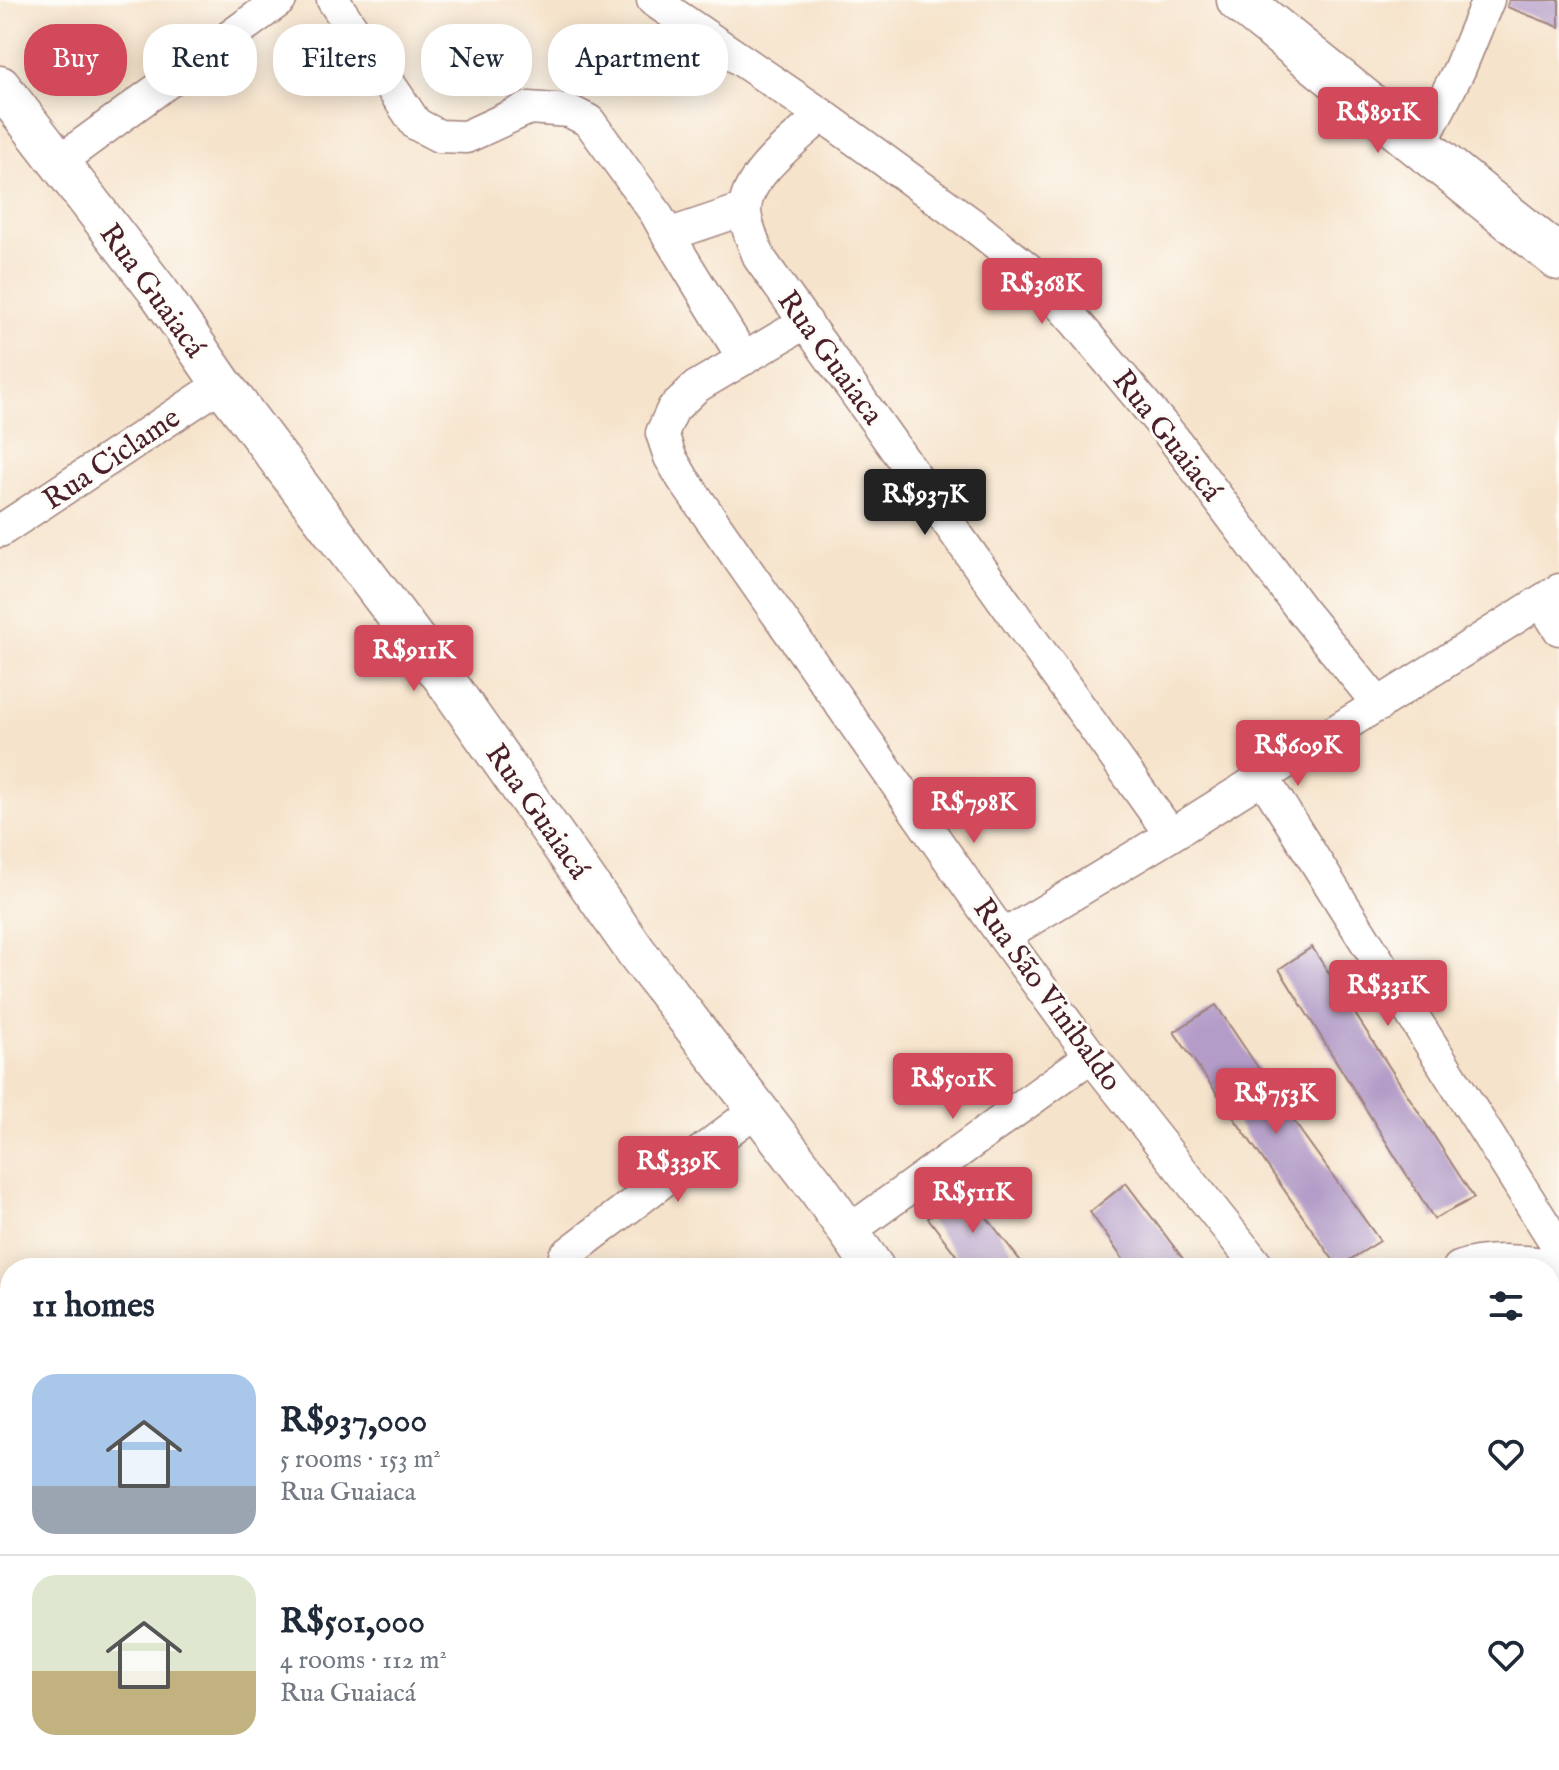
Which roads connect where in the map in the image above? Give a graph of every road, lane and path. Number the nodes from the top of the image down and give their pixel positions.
1 (280, 0) edge
2 (333, 0) edge
3 (653, 0) edge
4 (1488, 0) edge
5 (1252, 5) edge
6 (3, 96) edge
7 (822, 115) junction
8 (1420, 146) junction
9 (57, 163) junction
10 (745, 209) junction
11 (668, 235) junction
12 (1559, 258) edge
13 (806, 322) junction
14 (744, 359) junction
15 (222, 384) junction
16 (0, 531) edge
17 (1553, 607) edge
18 (1379, 705) junction
19 (1263, 778) junction
20 (1171, 835) junction
21 (1003, 936) junction
22 (1091, 1056) junction
23 (757, 1109) junction
24 (848, 1232) junction
25 (1559, 1248) edge
26 (565, 1256) dead end
27 (867, 1258) edge
28 (1251, 1258) edge

1 - 9 street
2 - 11 street
3 - 7 street, Rua Guaiacá
4 - 8 street
5 - 8 main road
6 - 9 street, Rua Guaiacá
7 - 10 street
7 - 18 street, Rua Guaiacá
8 - 12 main road
9 - 15 street, Rua Guaiacá
10 - 11 street
10 - 13 street, Rua Guaiaca
11 - 14 street
13 - 14 street
13 - 20 street, Rua Guaiaca
14 - 21 street, Rua São Vinibaldo
15 - 16 street, Rua Ciclame
15 - 23 street, Rua Guaiacá
17 - 18 street
18 - 19 street
19 - 20 street
19 - 25 street
20 - 21 street
21 - 22 street, Rua São Vinibaldo
22 - 24 street
22 - 28 street, Rua São Vinibaldo
23 - 24 street, Rua Guaiacá
23 - 26 street
24 - 27 street, Rua Guaiacá

